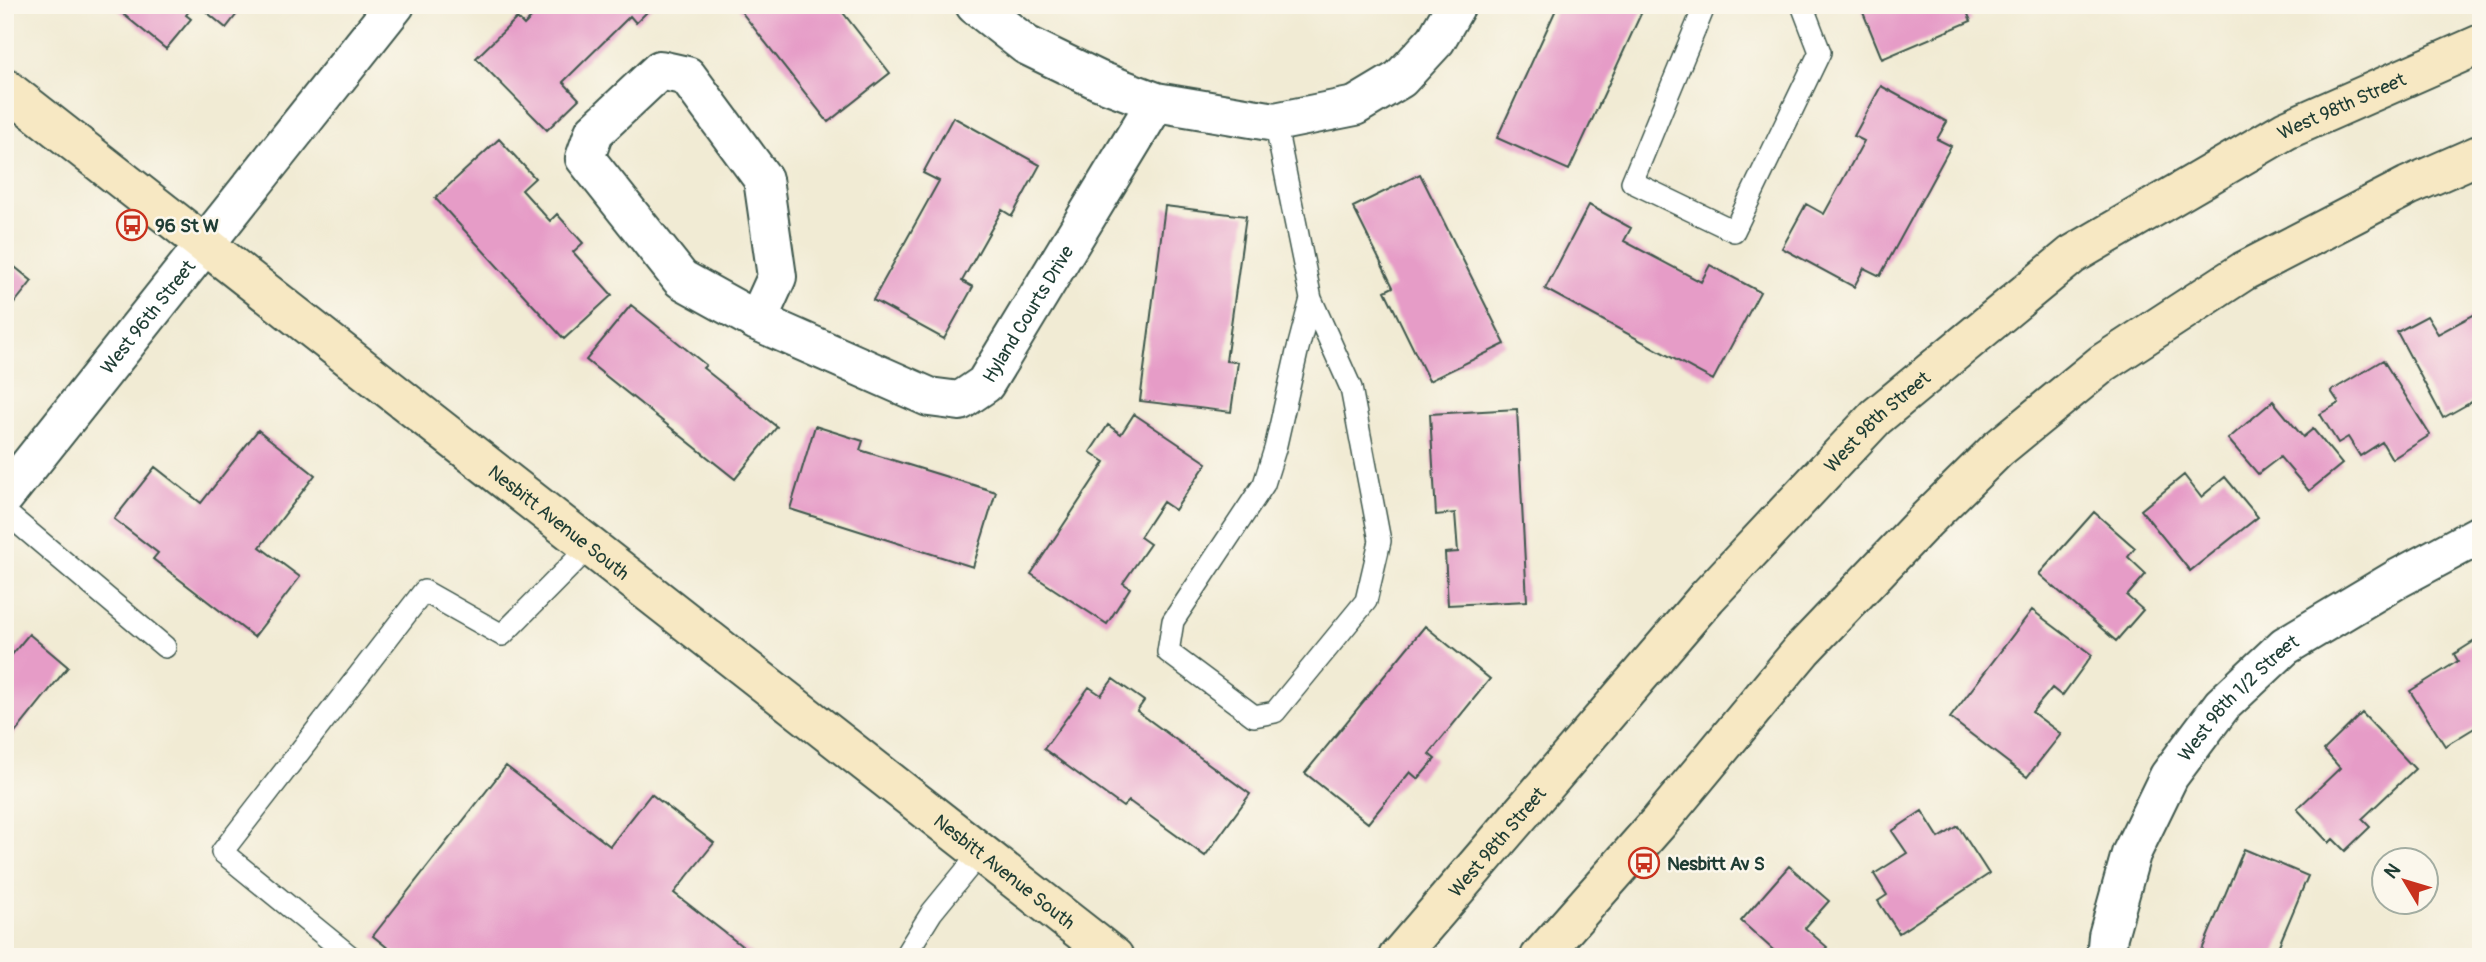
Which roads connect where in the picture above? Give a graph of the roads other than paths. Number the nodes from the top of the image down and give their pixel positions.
1 (395, 5) edge
2 (975, 5) edge
3 (1456, 5) edge
4 (1705, 5) edge
5 (1802, 5) edge
6 (2481, 44) edge
7 (5, 88) edge
8 (1156, 102) junction
9 (1275, 122) junction
10 (2481, 154) edge
11 (205, 245) junction
12 (1311, 299) junction
13 (757, 321) junction
14 (8, 490) edge
15 (2481, 534) edge
16 (590, 546) junction
17 (165, 647) dead end
18 (981, 852) junction
19 (351, 957) edge
20 (904, 957) edge
21 (1114, 957) edge
22 (1398, 957) edge
23 (1540, 957) edge
24 (2106, 957) edge

1 - 11 street, West 96th Street
2 - 8 street
3 - 9 street
4 - 5 lane
6 - 22 street, West 98th Street
7 - 11 street, Nesbitt Avenue South
8 - 9 street
8 - 13 street, Hyland Courts Drive
9 - 12 lane
10 - 23 street
11 - 14 street, West 96th Street
11 - 16 street, Nesbitt Avenue South
12 - 12 lane
13 - 13 street, Hyland Courts Drive
14 - 17 lane
15 - 24 street, West 98th 1/2 Street
16 - 18 street, Nesbitt Avenue South
16 - 19 lane
18 - 20 lane
18 - 21 street, Nesbitt Avenue South

